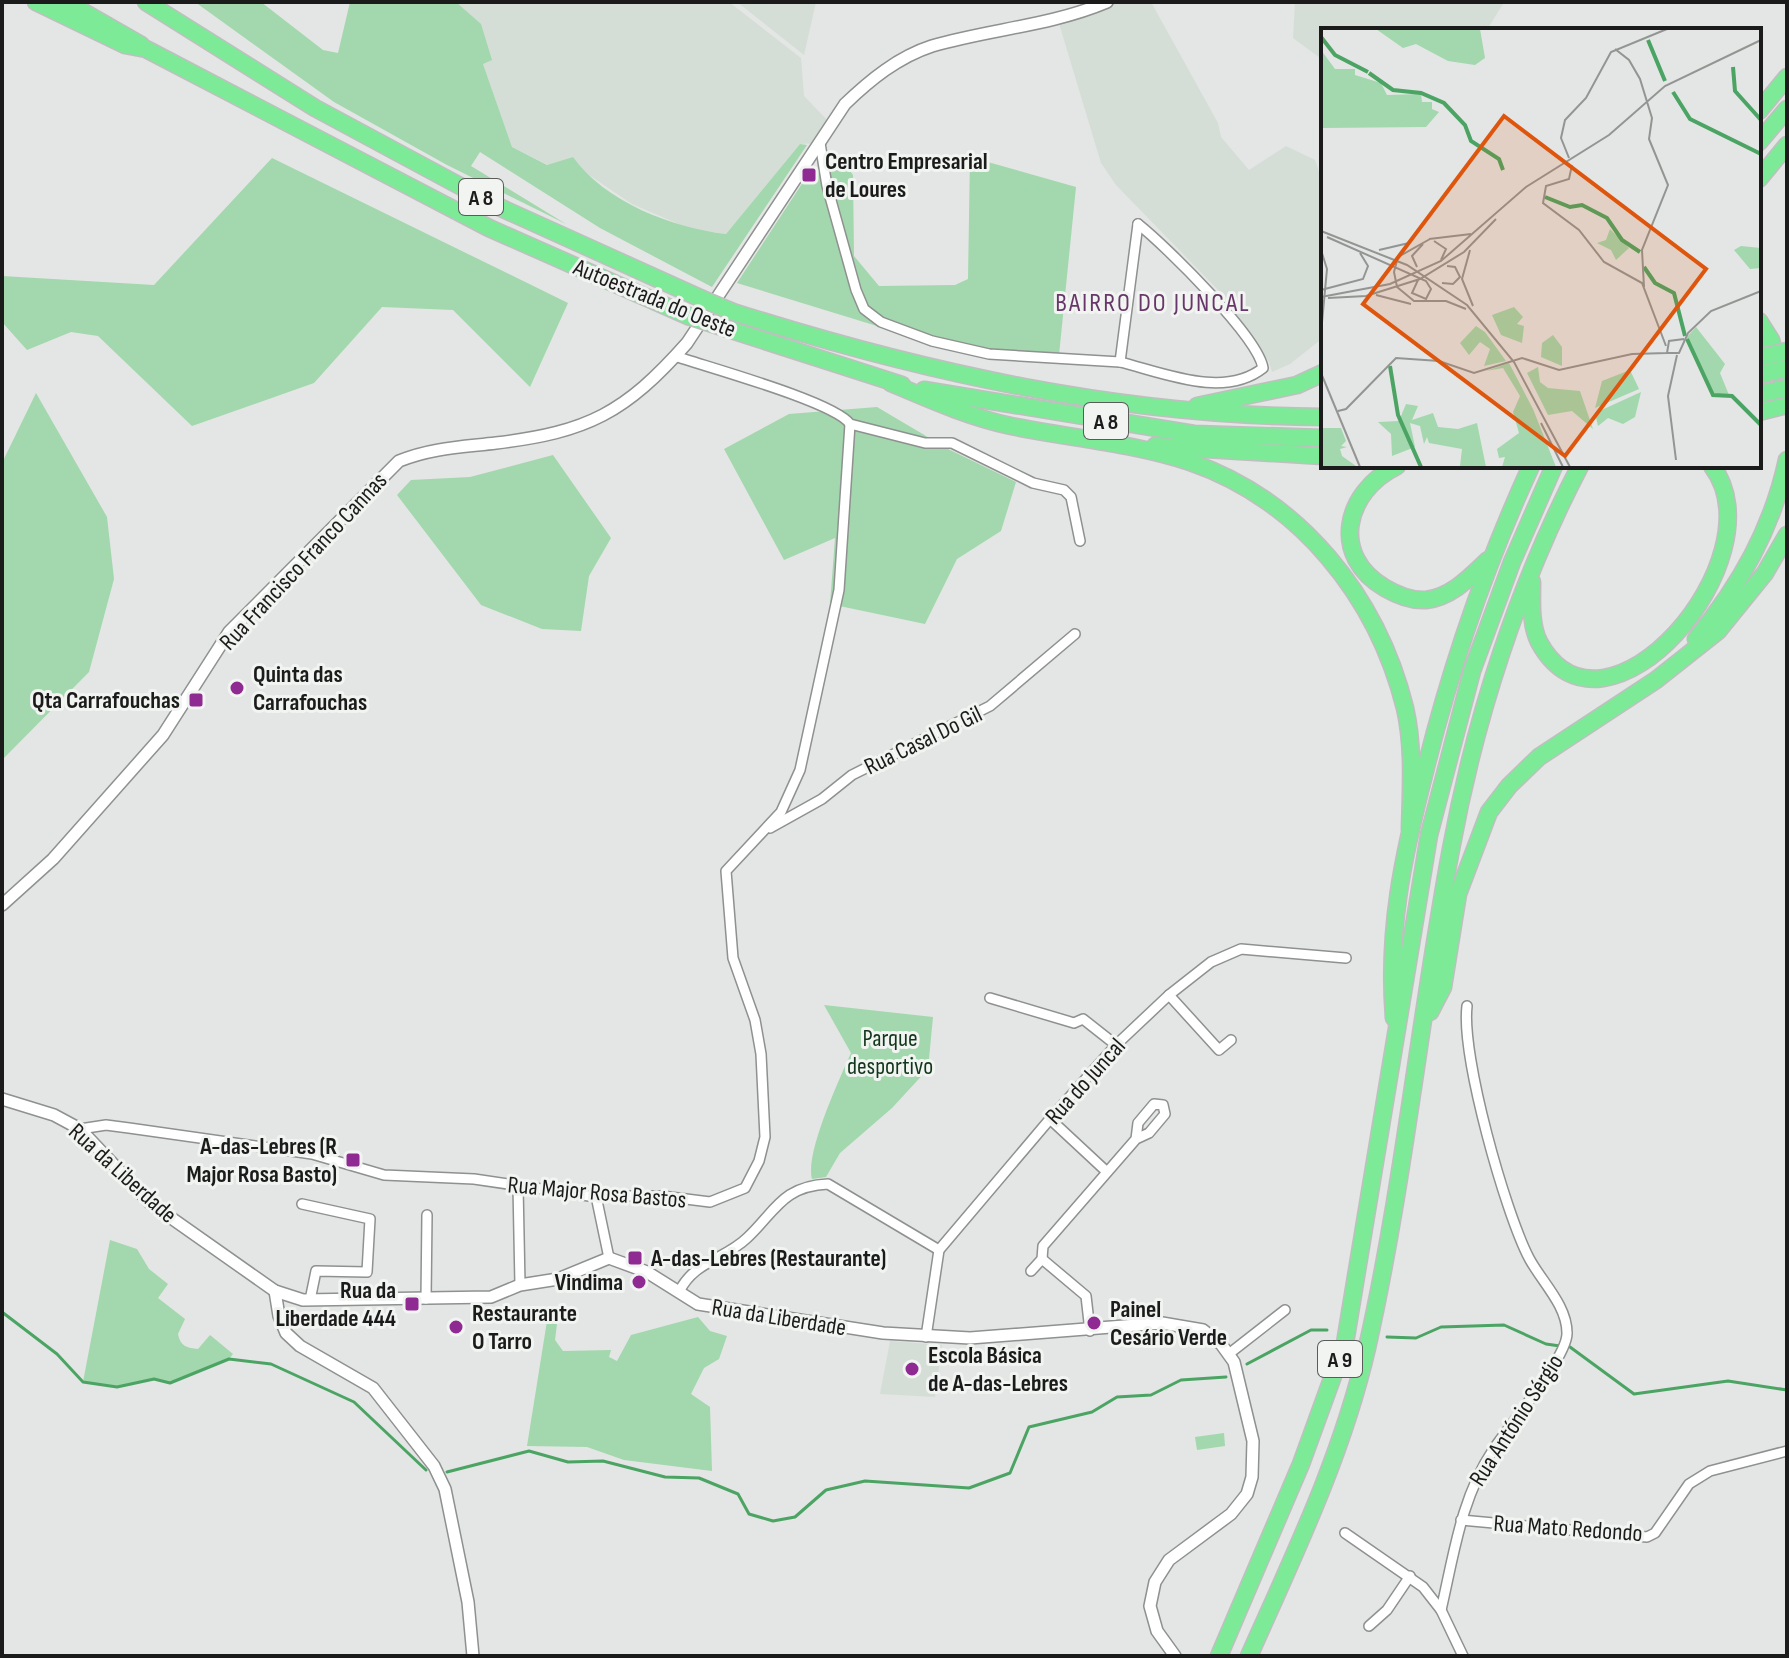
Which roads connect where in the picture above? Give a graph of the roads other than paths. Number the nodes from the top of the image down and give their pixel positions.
1 (36, 2) edge
2 (66, 2) edge
3 (146, 2) edge
4 (162, 2) edge
5 (1107, 2) edge
6 (183, 26) junction
7 (146, 49) junction
8 (1787, 71) edge
9 (1787, 77) edge
10 (1761, 92) edge
11 (1761, 109) edge
12 (1787, 109) edge
13 (1761, 140) edge
14 (820, 143) junction
15 (1787, 145) edge
16 (1761, 177) edge
17 (1761, 324) edge
18 (1787, 351) edge
19 (675, 356) junction
20 (1761, 358) edge
21 (1120, 362) junction
22 (1787, 368) edge
23 (1321, 374) edge
24 (1761, 374) edge
25 (891, 383) junction
26 (1787, 388) edge
27 (1761, 394) edge
28 (1787, 402) edge
29 (1176, 410) junction
30 (1761, 411) edge
31 (1321, 417) edge
32 (850, 424) junction
33 (1321, 438) edge
34 (1101, 442) junction
35 (1321, 456) edge
36 (1787, 460) edge
37 (1394, 468) edge
38 (1530, 468) edge
39 (1553, 468) edge
40 (1579, 468) edge
41 (1713, 468) edge
42 (1787, 535) edge
43 (1080, 541) dead end
44 (1492, 556) junction
45 (1532, 571) junction
46 (1075, 634) dead end
47 (1685, 653) junction
48 (1410, 829) junction
49 (761, 832) junction
50 (2, 905) edge
51 (1346, 958) dead end
52 (1169, 995) junction
53 (990, 998) dead end
54 (1467, 1006) dead end
55 (1421, 1032) junction
56 (1231, 1040) dead end
57 (1396, 1043) junction
58 (1116, 1045) junction
59 (1219, 1050) junction
60 (1211, 1058) dead end
61 (2, 1099) edge
62 (1050, 1119) junction
63 (80, 1129) junction
64 (1136, 1139) dead end
65 (1107, 1172) junction
66 (518, 1186) junction
67 (596, 1196) junction
68 (302, 1204) dead end
69 (427, 1215) dead end
70 (939, 1250) junction
71 (609, 1258) junction
72 (1042, 1259) junction
73 (1031, 1271) dead end
74 (520, 1285) junction
75 (275, 1291) junction
76 (679, 1292) junction
77 (426, 1299) junction
78 (310, 1300) junction
79 (1285, 1310) dead end
80 (1090, 1331) junction
81 (926, 1337) junction
82 (1230, 1353) junction
83 (1787, 1451) edge
84 (1461, 1520) junction
85 (1345, 1533) dead end
86 (1410, 1576) junction
87 (1441, 1610) junction
88 (1369, 1626) dead end
89 (473, 1656) edge
90 (1175, 1656) edge
91 (1219, 1656) edge
92 (1249, 1656) edge
93 (1463, 1656) edge

1 - 7 highway, Autoestrada do Oeste / A 8
2 - 7 highway
3 - 6 highway, Autoestrada do Oeste / A 8
4 - 6 highway, Autoestrada do Oeste / A 8
5 - 14 street, Rua Francisco Franco Cannas
6 - 29 highway, Autoestrada do Oeste / A 8, bridge
7 - 25 highway, Autoestrada do Oeste / A 8, bridge
8 - 10 highway
9 - 11 highway
12 - 13 highway
14 - 19 street, Rua Francisco Franco Cannas
14 - 21 street
15 - 16 highway
17 - 28 highway
18 - 20 highway, bridge
19 - 32 street
19 - 50 street, Rua Francisco Franco Cannas
21 - 21 street
22 - 24 highway, bridge
23 - 29 highway
25 - 33 highway, Autoestrada do Oeste / A 8
25 - 34 highway
26 - 27 highway, bridge
28 - 30 highway
29 - 31 highway, Autoestrada do Oeste / A 8
32 - 43 street
32 - 49 street, Rua Major Rosa Bastos
34 - 35 highway
34 - 48 highway
36 - 47 highway
37 - 44 highway
38 - 44 highway
39 - 57 highway, A 9
40 - 45 highway, A 9
41 - 45 highway
42 - 47 highway
44 - 48 highway
45 - 55 highway, A 9
46 - 49 street, Rua Casal Do Gil
47 - 55 highway
48 - 57 highway
49 - 67 street, Rua Major Rosa Bastos
51 - 52 street, Rua do Juncal
52 - 58 street, Rua do Juncal
52 - 59 street
53 - 58 street
54 - 84 street, Rua António Sérgio
55 - 92 highway, A 9
56 - 59 street
57 - 91 highway, A 9
58 - 62 street, Rua do Juncal
59 - 60 street
61 - 63 street, Rua da Liberdade
62 - 65 street
62 - 70 street, Rua do Juncal
63 - 66 street, Rua Major Rosa Bastos
63 - 75 street, Rua da Liberdade
64 - 65 street
65 - 72 street
66 - 67 street, Rua Major Rosa Bastos
66 - 74 street
67 - 71 street
68 - 78 street
69 - 77 street
70 - 76 street
70 - 81 street
71 - 74 street, Rua da Liberdade
71 - 76 street, Rua da Liberdade
72 - 73 street
72 - 80 street
74 - 77 street, Rua da Liberdade
75 - 78 street, Rua da Liberdade
75 - 89 street
76 - 81 street, Rua da Liberdade
77 - 78 street, Rua da Liberdade
79 - 82 street
80 - 81 street, Rua da Liberdade
80 - 82 street, Rua da Liberdade
82 - 90 street
83 - 84 street, Rua Mato Redondo
84 - 87 street, Rua António Sérgio
85 - 86 street
86 - 87 street
86 - 88 street
87 - 93 street

